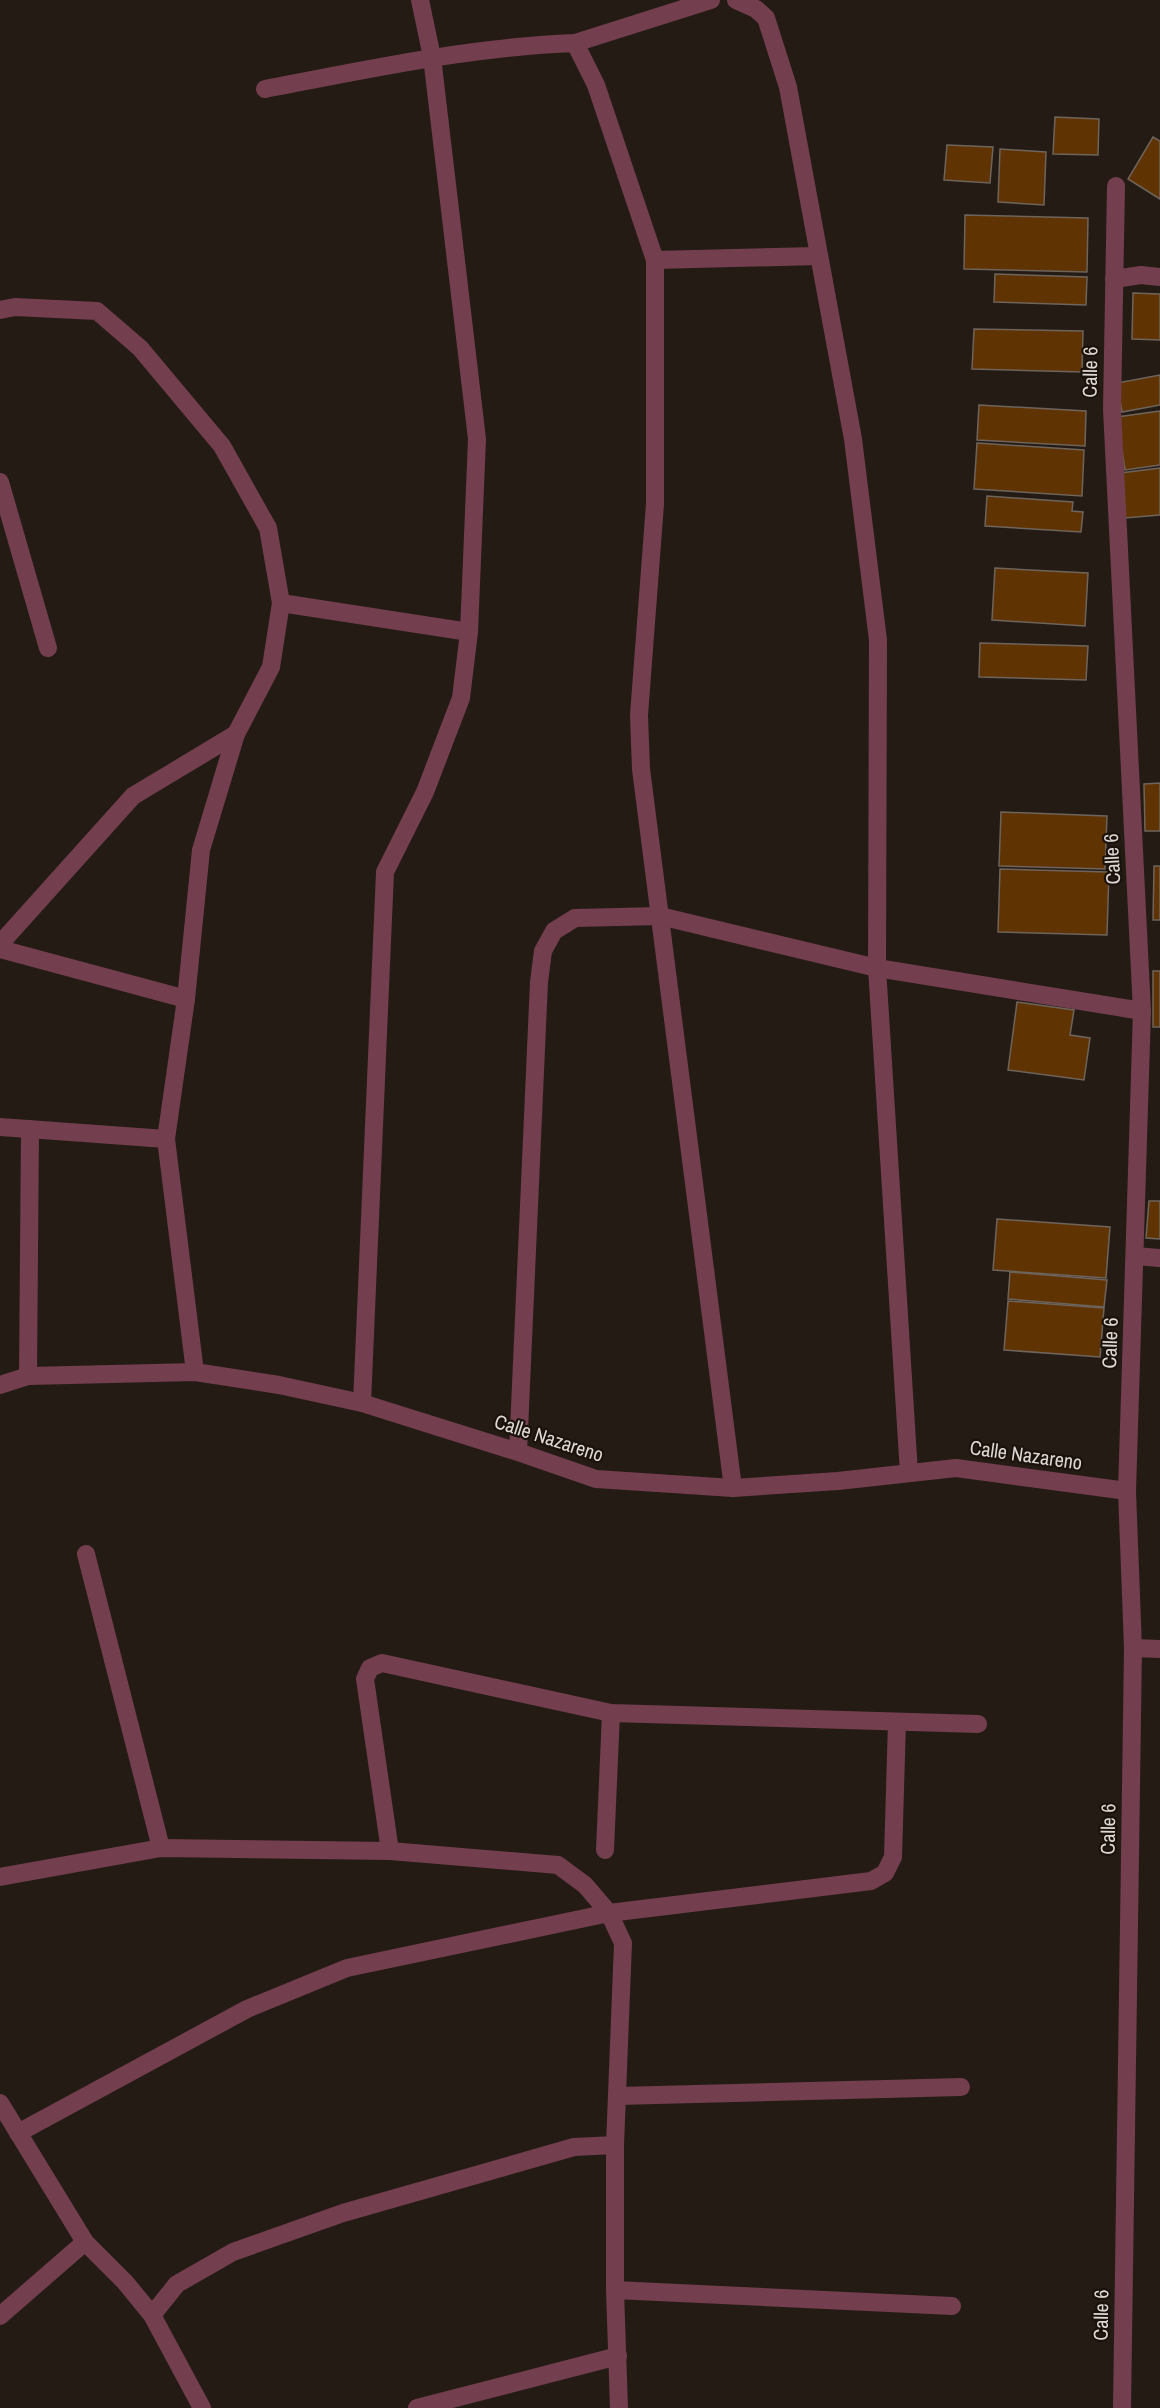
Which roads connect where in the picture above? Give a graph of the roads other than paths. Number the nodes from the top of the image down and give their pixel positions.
1 (420, 0) edge
2 (711, 0) edge
3 (736, 0) edge
4 (576, 43) junction
5 (432, 57) junction
6 (265, 89) dead end
7 (1116, 186) dead end
8 (818, 256) junction
9 (655, 260) junction
10 (1160, 277) edge
11 (1114, 279) junction
12 (0, 310) edge
13 (0, 482) edge
14 (281, 603) junction
15 (469, 632) junction
16 (48, 648) dead end
17 (236, 734) junction
18 (660, 916) junction
19 (0, 944) edge
20 (0, 949) edge
21 (877, 968) junction
22 (186, 999) junction
23 (1142, 1011) junction
24 (0, 1127) edge
25 (30, 1129) junction
26 (166, 1139) junction
27 (1135, 1256) junction
28 (1160, 1258) edge
29 (195, 1372) junction
30 (28, 1376) junction
31 (0, 1385) edge
32 (362, 1402) junction
33 (518, 1452) junction
34 (909, 1473) junction
35 (733, 1488) junction
36 (1127, 1491) junction
37 (86, 1554) dead end
38 (1133, 1648) junction
39 (1160, 1649) edge
40 (611, 1713) junction
41 (897, 1722) junction
42 (978, 1724) dead end
43 (161, 1848) junction
44 (605, 1850) dead end
45 (390, 1851) junction
46 (0, 1877) edge
47 (609, 1913) junction
48 (962, 2087) dead end
49 (618, 2097) junction
50 (0, 2103) edge
51 (18, 2133) junction
52 (615, 2145) junction
53 (85, 2242) junction
54 (615, 2290) junction
55 (952, 2306) dead end
56 (152, 2315) junction
57 (0, 2316) edge
58 (618, 2356) junction
59 (194, 2405) edge
60 (417, 2408) edge
61 (619, 2408) edge
62 (1122, 2408) edge

1 - 5 street
2 - 4 street
3 - 8 street
4 - 5 street
4 - 9 street
5 - 6 street
5 - 15 street
7 - 11 street, Calle 6
8 - 9 street
8 - 21 street
9 - 18 street
10 - 11 street
11 - 23 street, Calle 6
12 - 14 street
13 - 16 street
14 - 15 street
14 - 17 street
15 - 32 street
17 - 19 street
17 - 22 street
18 - 21 street
18 - 33 street
18 - 35 street
20 - 22 street
21 - 23 street
21 - 34 street
22 - 26 street
23 - 27 street, Calle 6
24 - 25 street
25 - 26 street
25 - 30 street
26 - 29 street
27 - 28 street
27 - 36 street, Calle 6
29 - 30 street, Calle Nazareno
29 - 32 street, Calle Nazareno
30 - 31 street, Calle Nazareno
32 - 33 street, Calle Nazareno
33 - 35 street, Calle Nazareno
34 - 35 street, Calle Nazareno
34 - 36 street, Calle Nazareno
36 - 38 street, Calle 6
37 - 43 street
38 - 39 street
38 - 62 street, Calle 6
40 - 41 street
40 - 44 street
40 - 45 street
41 - 42 street
41 - 47 street
43 - 45 street
43 - 46 street
45 - 47 street
47 - 49 street
47 - 51 street
48 - 49 street
49 - 52 street
50 - 51 street
51 - 53 street
52 - 54 street
52 - 56 street
53 - 56 street
53 - 57 street
54 - 55 street
54 - 58 street
56 - 59 street
58 - 60 street
58 - 61 street

